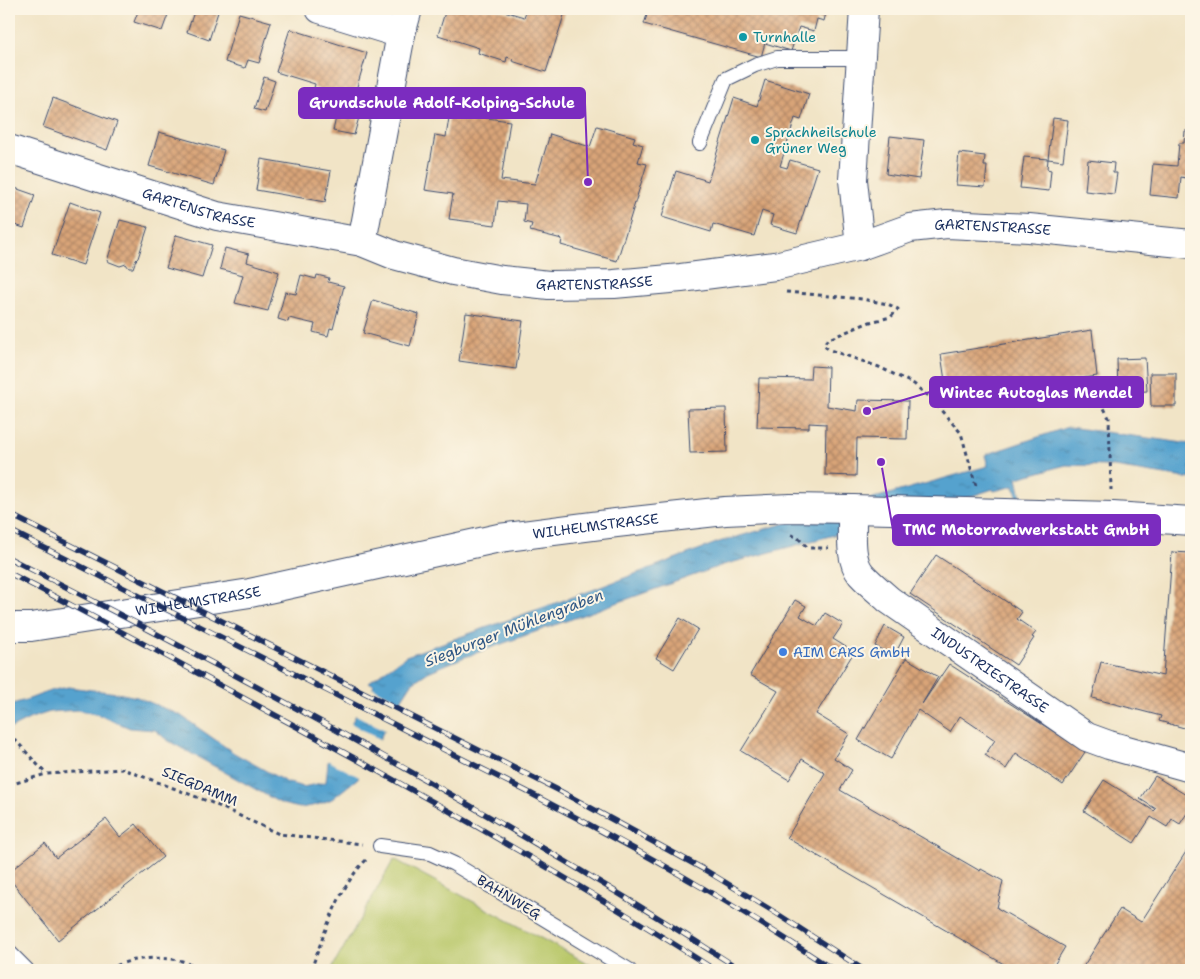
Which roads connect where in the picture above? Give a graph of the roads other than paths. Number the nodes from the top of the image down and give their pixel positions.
1 (320, 9) edge
2 (864, 9) edge
3 (405, 21) edge
4 (860, 58) junction
5 (700, 143) dead end
6 (9, 149) edge
7 (362, 242) junction
8 (1191, 244) edge
9 (860, 246) junction
10 (852, 509) junction
11 (1191, 521) edge
12 (9, 628) edge
13 (1191, 768) edge
14 (380, 846) road end
15 (9, 952) edge
16 (27, 970) edge
17 (629, 970) edge

1 - 3 street
2 - 4 street
3 - 7 street
4 - 5 lane
4 - 9 street
6 - 7 street, GARTENSTRASSE
7 - 9 street, GARTENSTRASSE
8 - 9 street, GARTENSTRASSE
10 - 11 street, WILHELMSTRASSE
10 - 12 street, WILHELMSTRASSE
10 - 13 street, INDUSTRIESTRASSE
14 - 17 lane, BAHNWEG
15 - 16 lane

